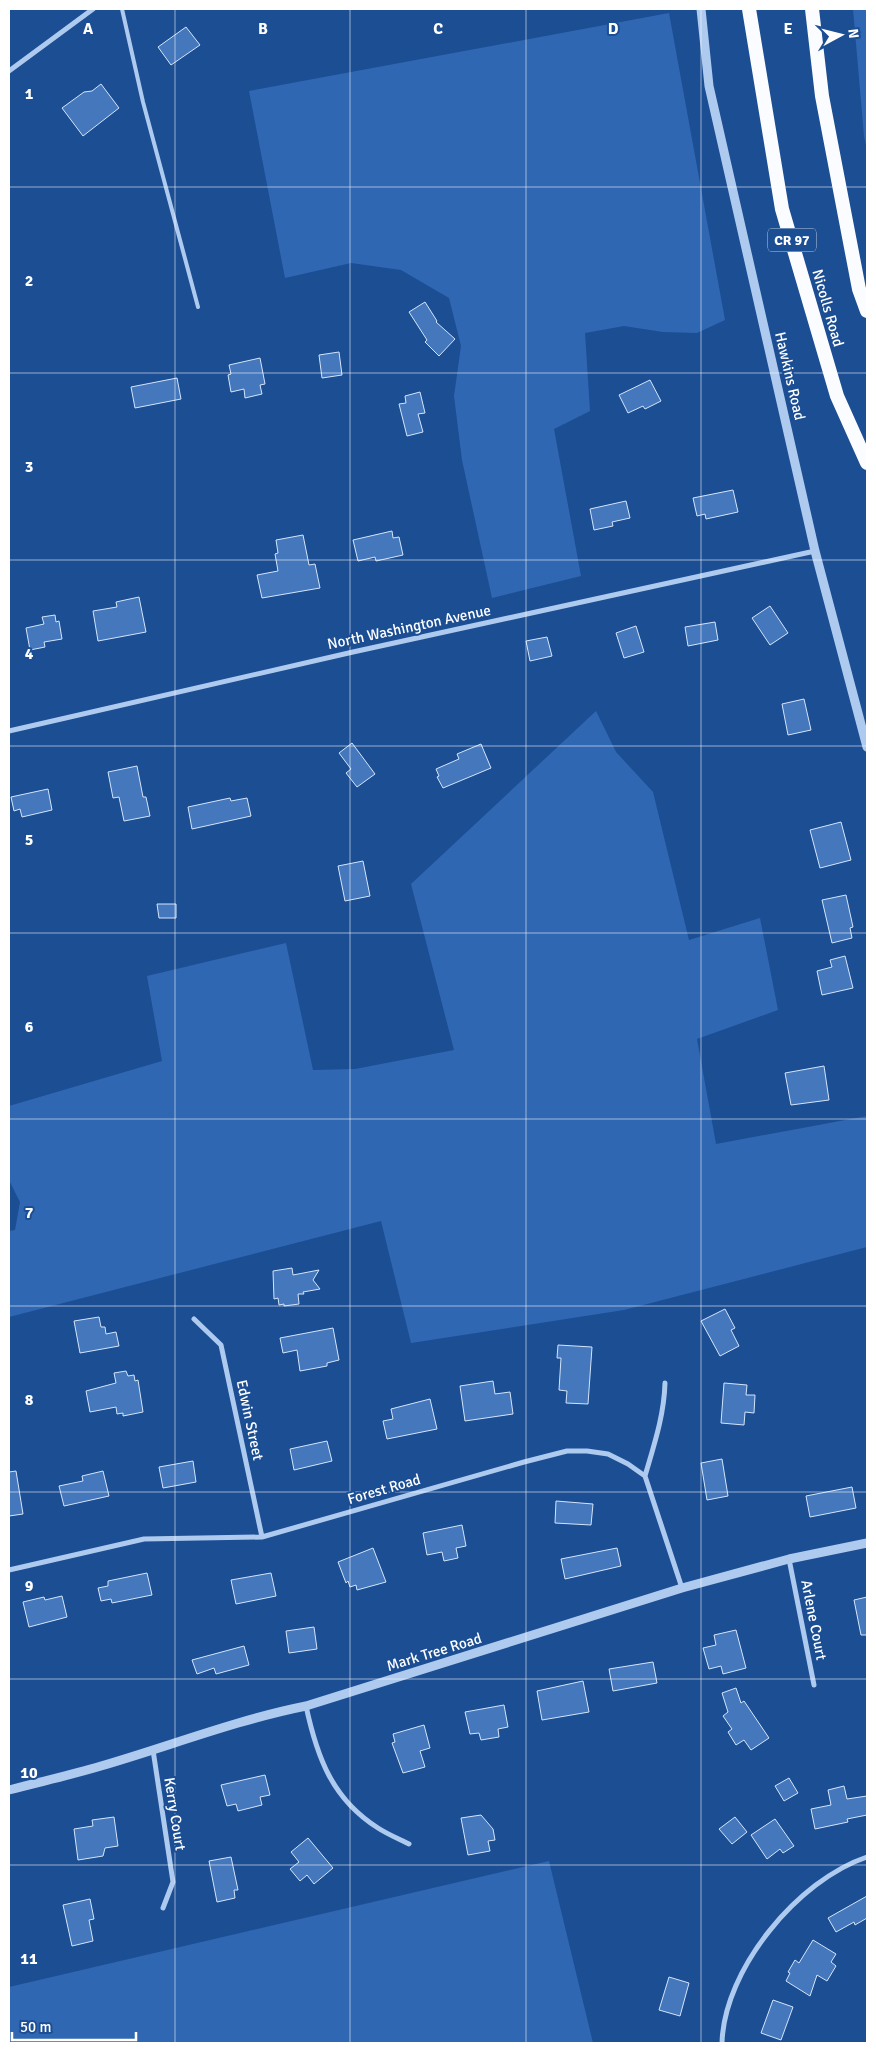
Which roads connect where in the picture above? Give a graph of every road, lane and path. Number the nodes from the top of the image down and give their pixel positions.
1 (93, 9) edge
2 (122, 9) edge
3 (701, 9) edge
4 (749, 9) edge
5 (812, 9) edge
6 (9, 71) edge
7 (198, 307) dead end
8 (867, 311) edge
9 (867, 463) edge
10 (816, 551) junction
11 (9, 731) edge
12 (867, 746) edge
13 (194, 1319) dead end
14 (665, 1383) dead end
15 (645, 1476) junction
16 (262, 1536) junction
17 (867, 1543) edge
18 (789, 1559) junction
19 (9, 1570) edge
20 (682, 1588) junction
21 (814, 1685) dead end
22 (306, 1706) junction
23 (152, 1749) junction
24 (9, 1790) edge
25 (409, 1844) dead end
26 (867, 1857) edge
27 (163, 1908) dead end
28 (722, 2043) edge

1 - 6 street
2 - 7 lane
3 - 10 street, Hawkins Road
4 - 9 highway, Nicolls Road / CR 97
5 - 8 highway
10 - 11 street, North Washington Avenue
10 - 12 street, Hawkins Road
13 - 16 street, Edwin Street
14 - 15 street
15 - 16 street, Forest Road
15 - 20 street
16 - 19 street, Forest Road
17 - 18 street, Mark Tree Road
18 - 20 street, Mark Tree Road
18 - 21 street, Arlene Court
20 - 22 street, Mark Tree Road
22 - 23 street, Mark Tree Road
22 - 25 street
23 - 24 street, Mark Tree Road
23 - 27 street, Kerry Court
26 - 28 street

